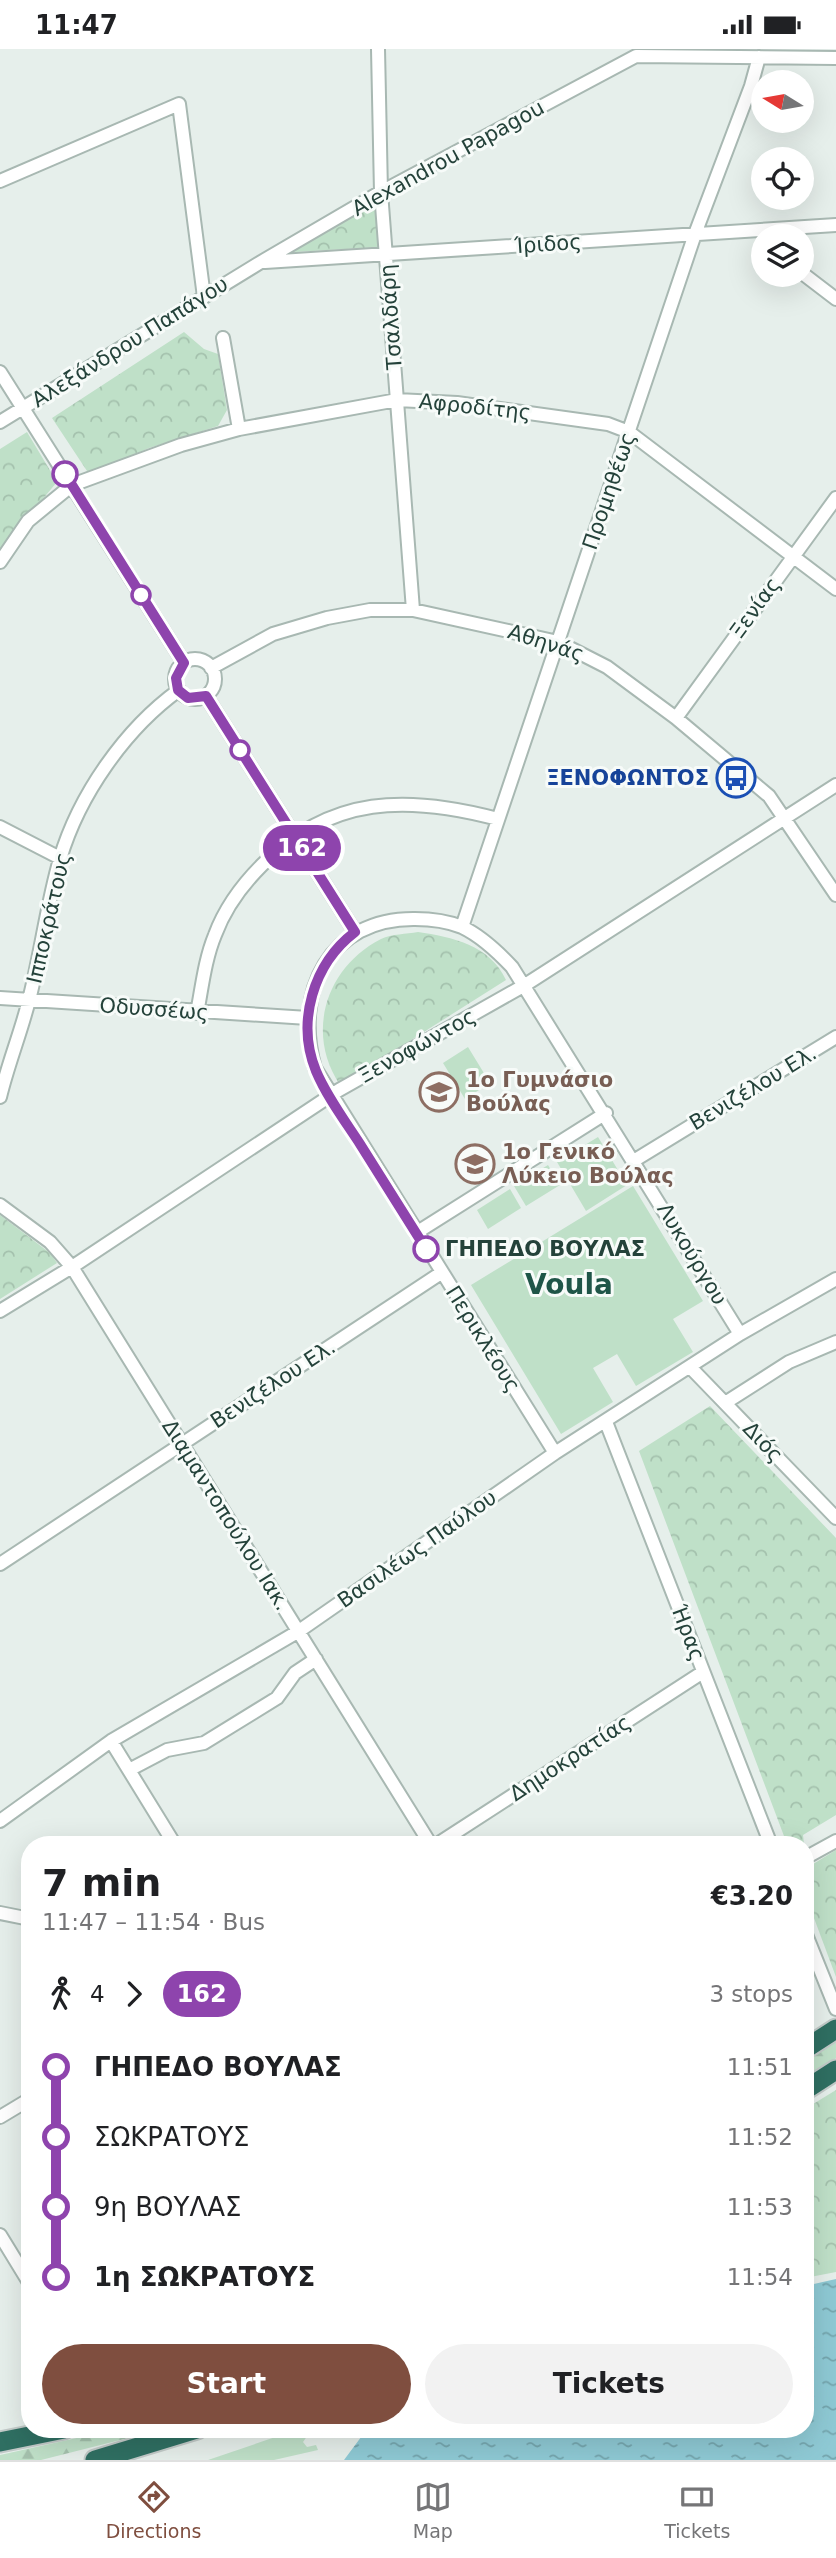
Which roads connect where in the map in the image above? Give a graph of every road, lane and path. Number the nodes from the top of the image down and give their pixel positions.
1 (378, 49) edge
2 (759, 57) junction
3 (836, 58) edge
4 (0, 181) edge
5 (381, 192) junction
6 (836, 225) edge
7 (748, 231) junction
8 (751, 233) edge
9 (695, 234) junction
10 (386, 254) junction
11 (261, 262) junction
12 (814, 282) edge
13 (204, 297) junction
14 (836, 299) edge
15 (223, 338) dead end
16 (0, 372) edge
17 (397, 400) junction
18 (23, 408) junction
19 (0, 422) edge
20 (239, 429) junction
21 (629, 432) junction
22 (72, 485) junction
23 (836, 498) edge
24 (793, 555) junction
25 (0, 562) edge
26 (836, 589) edge
27 (413, 610) junction
28 (558, 642) junction
29 (184, 663) junction
30 (211, 668) junction
31 (178, 690) junction
32 (206, 696) junction
33 (676, 718) junction
34 (836, 785) edge
35 (786, 818) junction
36 (498, 820) junction
37 (0, 827) edge
38 (294, 836) junction
39 (61, 858) junction
40 (836, 895) edge
41 (462, 927) junction
42 (355, 932) junction
43 (525, 985) junction
44 (0, 998) edge
45 (29, 1001) junction
46 (197, 1013) junction
47 (308, 1018) junction
48 (836, 1037) edge
49 (330, 1096) junction
50 (0, 1097) edge
51 (606, 1113) junction
52 (635, 1160) junction
53 (0, 1205) edge
54 (416, 1233) junction
55 (72, 1267) junction
56 (441, 1273) junction
57 (836, 1279) edge
58 (0, 1311) edge
59 (740, 1334) junction
60 (836, 1342) edge
61 (690, 1367) junction
62 (725, 1403) junction
63 (606, 1422) junction
64 (181, 1444) junction
65 (555, 1453) junction
66 (836, 1518) edge
67 (0, 1564) edge
68 (299, 1631) junction
69 (316, 1659) junction
70 (704, 1672) junction
71 (111, 1741) junction
72 (129, 1770) junction
73 (0, 1821) edge
74 (169, 1836) edge
75 (428, 1836) edge
76 (448, 1836) edge
77 (768, 1836) edge
78 (836, 1841) edge
79 (814, 1853) edge
80 (0, 1913) edge
81 (21, 1917) edge
82 (814, 1954) edge
83 (836, 2009) edge
84 (836, 2029) edge
85 (814, 2043) edge
86 (836, 2070) edge
87 (814, 2084) edge
88 (21, 2104) edge
89 (0, 2117) edge
90 (0, 2235) edge
91 (21, 2269) edge
92 (21, 2438) edge
93 (167, 2438) edge
94 (0, 2442) edge
95 (95, 2460) edge

1 - 5 street, Τσαλδάρη
2 - 3 street
2 - 5 street, Alexandrou Papagou
2 - 9 street, Προμηθέως
4 - 13 street
5 - 10 street, Τσαλδάρη
5 - 11 street, Alexandrou Papagou
6 - 7 street, Ίριδος
7 - 8 street
7 - 9 street, Ίριδος
9 - 10 street, Ίριδος
9 - 21 street, Προμηθέως
10 - 11 street, Ίριδος
10 - 17 street, Τσαλδάρη
11 - 13 street, Αλεξάνδρου Παπάγου
12 - 14 street
13 - 18 street, Αλεξάνδρου Παπάγου
15 - 20 street
16 - 18 street
17 - 20 street, Αφροδίτης
17 - 21 street, Αφροδίτης
17 - 27 street, Τσαλδάρη
18 - 19 street, Αλεξάνδρου Παπάγου
18 - 22 street
20 - 22 street, Αφροδίτης
21 - 24 street, Αφροδίτης
21 - 28 street, Προμηθέως
22 - 25 street, Αφροδίτης
22 - 29 street
23 - 24 street, Ξενίας
24 - 26 street, Αφροδίτης
24 - 33 street, Ξενίας
27 - 28 street, Αθηνάς
27 - 30 street, Αθηνάς
28 - 33 street, Αθηνάς
28 - 36 street, Προμηθέως
29 - 30 street
29 - 31 street
30 - 32 street
31 - 32 street
31 - 39 street, Ιπποκράτους
32 - 38 street
33 - 35 street, Αθηνάς
34 - 35 street, Ξενοφώντος
35 - 40 street, Αθηνάς
35 - 43 street, Ξενοφώντος
36 - 38 street
36 - 41 street, Προμηθέως
37 - 39 street
38 - 42 street
38 - 46 street
39 - 45 street, Ιπποκράτους
41 - 42 street, Λυκούργου
41 - 43 street, Λυκούργου
42 - 47 street, Περικλέους
43 - 49 street, Ξενοφώντος
43 - 51 street, Λυκούργου
44 - 45 street, Οδυσσέως
45 - 46 street, Οδυσσέως
45 - 50 street, Ιπποκράτους
46 - 47 street, Οδυσσέως
47 - 49 street, Περικλέους
48 - 52 street, Βενιζέλου Ελ.
49 - 54 street, Περικλέους
49 - 55 street, Ξενοφώντος
51 - 52 street, Λυκούργου
51 - 54 street
52 - 59 street, Λυκούργου
53 - 55 street, Διαμαντοπούλου Ιακ.
54 - 56 street, Περικλέους
55 - 58 street, Ξενοφώντος
55 - 64 street, Διαμαντοπούλου Ιακ.
56 - 64 street, Βενιζέλου Ελ.
56 - 65 street, Περικλέους
57 - 59 street, Βασιλέως Παύλου
59 - 61 street, Βασιλέως Παύλου
60 - 62 street
61 - 62 street, Διός
61 - 63 street, Βασιλέως Παύλου
62 - 66 street, Διός
63 - 65 street, Βασιλέως Παύλου
63 - 70 street, Ήρας
64 - 67 street, Βενιζέλου Ελ.
64 - 68 street, Διαμαντοπούλου Ιακ.
65 - 68 street, Βασιλέως Παύλου
68 - 69 street, Διαμαντοπούλου Ιακ.
68 - 71 street, Βασιλέως Παύλου
69 - 72 street
69 - 75 street, Διαμαντοπούλου Ιακ.
70 - 76 street, Δημοκρατίας
70 - 77 street, Ήρας
71 - 72 street
71 - 73 street, Βασιλέως Παύλου
72 - 74 street
78 - 79 street
80 - 81 street
82 - 83 street
84 - 85 highway
86 - 87 highway
88 - 89 street
90 - 91 street
92 - 94 highway
93 - 95 highway

